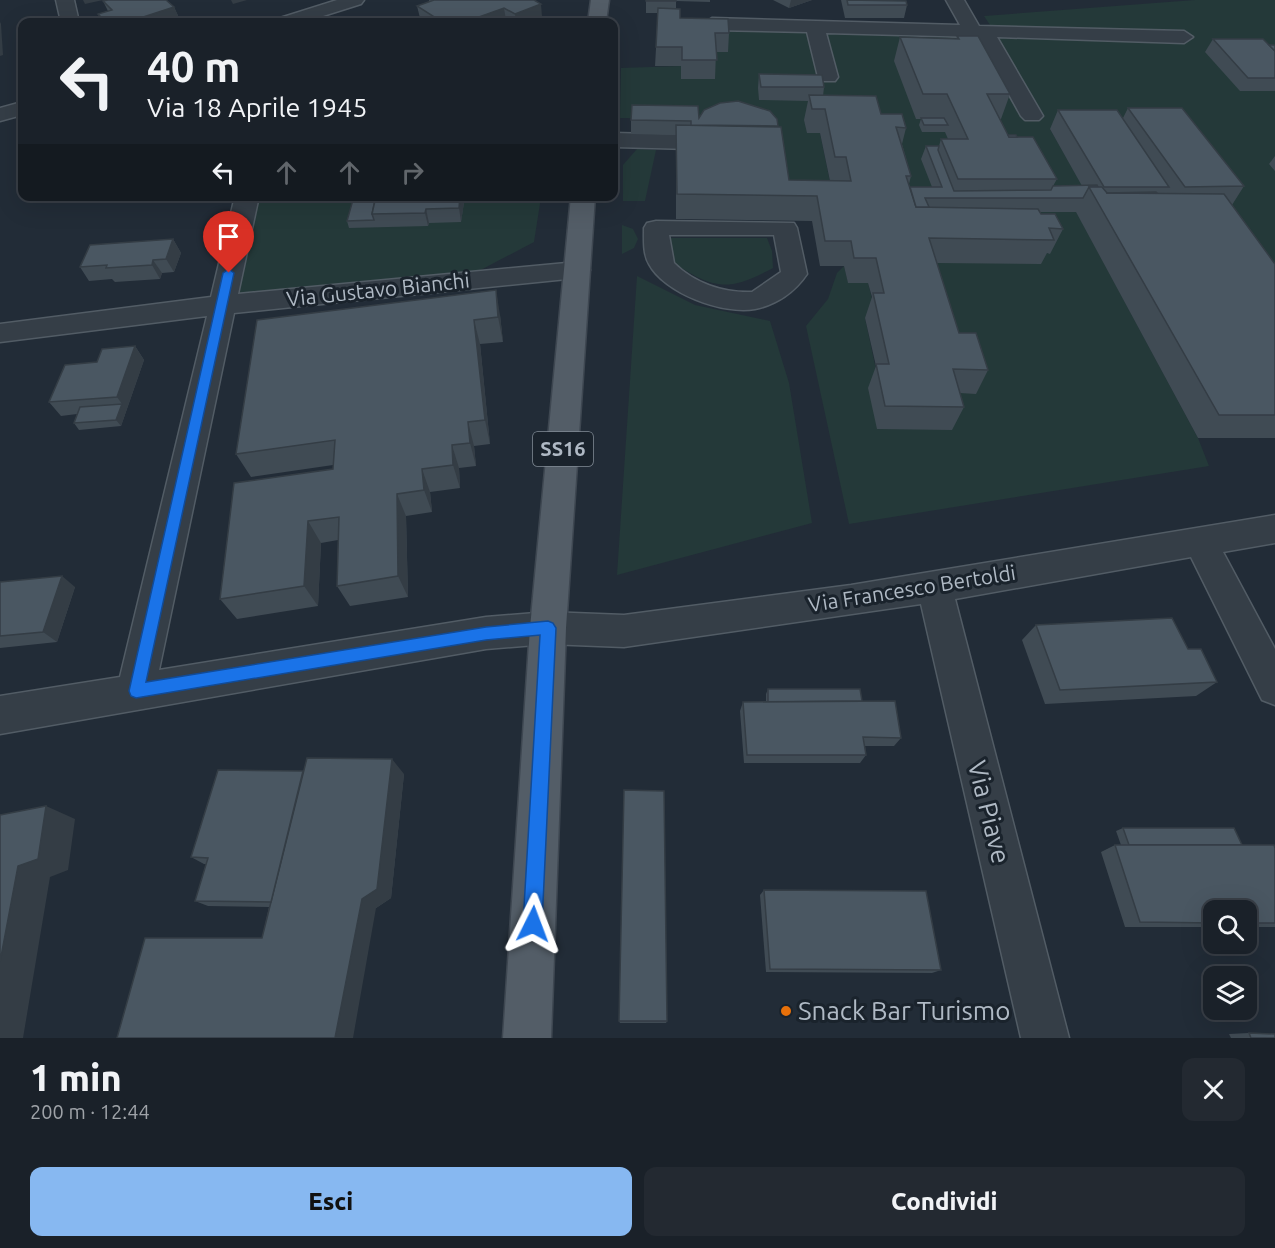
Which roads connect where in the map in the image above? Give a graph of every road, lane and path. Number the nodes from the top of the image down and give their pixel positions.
1 (65, 0) edge
2 (355, 0) edge
3 (600, 0) edge
4 (955, 0) edge
5 (69, 18) edge
6 (300, 18) edge
7 (598, 18) edge
8 (712, 24) edge
9 (815, 27) junction
10 (978, 32) junction
11 (1184, 37) dead end
12 (828, 77) dead end
13 (18, 109) edge
14 (0, 115) edge
15 (1032, 116) dead end
16 (618, 140) edge
17 (691, 142) edge
18 (246, 201) edge
19 (583, 201) edge
20 (577, 270) junction
21 (776, 292) joint
22 (221, 305) junction
23 (0, 333) edge
24 (1275, 529) edge
25 (1200, 542) junction
26 (934, 586) junction
27 (548, 628) junction
28 (1275, 687) edge
29 (136, 691) junction
30 (0, 715) edge
31 (527, 1038) edge
32 (1045, 1038) edge

1 - 5 street
2 - 6 street
3 - 7 main road
4 - 10 street
8 - 9 street
9 - 10 street
9 - 12 street
10 - 11 street
10 - 15 street
13 - 14 street
16 - 17 street
18 - 22 street
19 - 20 main road, SS16
20 - 22 street, Via Gustavo Bianchi
20 - 27 main road, SS16
21 - 21 street
22 - 23 street, Via Gustavo Bianchi
22 - 29 street
24 - 25 street, Via Francesco Bertoldi
25 - 26 street, Via Francesco Bertoldi
25 - 28 street
26 - 27 street, Via Francesco Bertoldi
26 - 32 street, Via Piave
27 - 29 street, Via Francesco Bertoldi
27 - 31 main road, SS16
29 - 30 street, Via Francesco Bertoldi

